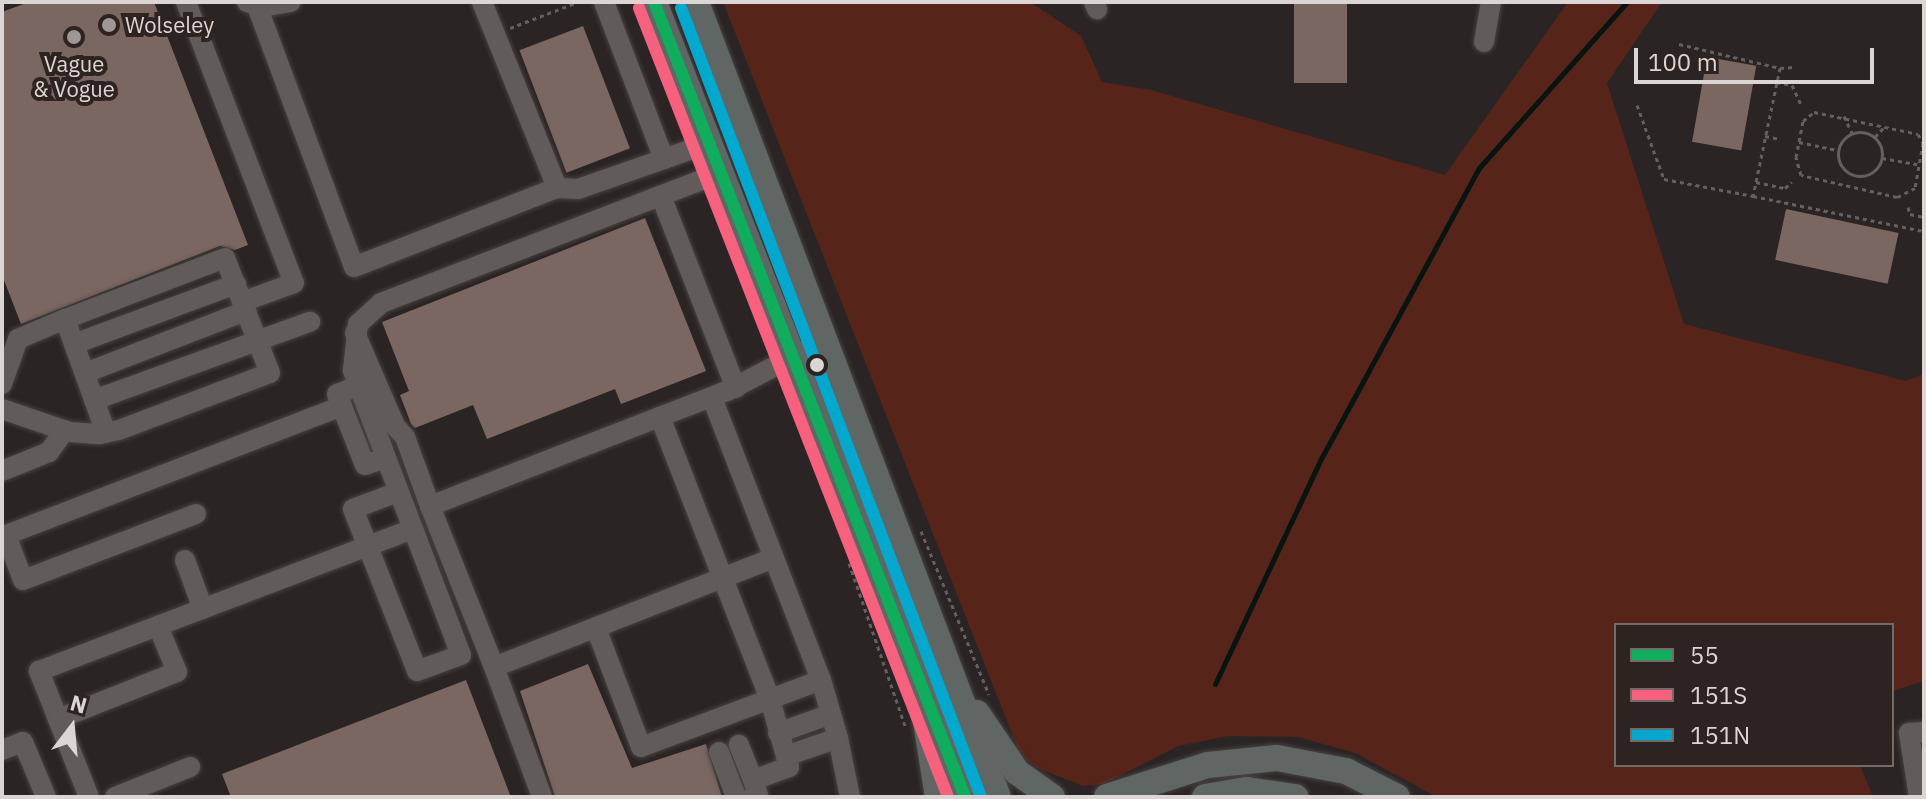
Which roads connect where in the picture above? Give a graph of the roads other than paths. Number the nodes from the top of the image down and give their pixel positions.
1 (186, 2) edge
2 (291, 2) edge
3 (482, 2) edge
4 (604, 2) edge
5 (654, 2) edge
6 (696, 2) edge
7 (1491, 2) edge
8 (252, 4) edge
9 (1484, 42) dead end
10 (709, 143) junction
11 (664, 159) junction
12 (720, 173) junction
13 (557, 188) junction
14 (661, 196) junction
15 (241, 299) junction
16 (65, 319) junction
17 (310, 322) dead end
18 (355, 333) junction
19 (826, 340) junction
20 (258, 341) junction
21 (74, 344) junction
22 (790, 356) junction
23 (85, 373) junction
24 (2, 384) edge
25 (358, 386) junction
26 (736, 388) junction
27 (712, 397) junction
28 (94, 400) junction
29 (342, 406) junction
30 (2, 409) edge
31 (660, 417) junction
32 (65, 430) junction
33 (106, 433) junction
34 (385, 458) junction
35 (2, 471) edge
36 (398, 492) junction
37 (430, 506) junction
38 (196, 514) dead end
39 (413, 529) junction
40 (367, 547) junction
41 (774, 558) junction
42 (185, 560) dead end
43 (723, 578) junction
44 (203, 609) junction
45 (158, 626) junction
46 (596, 628) junction
47 (494, 667) junction
48 (953, 677) junction
49 (821, 680) junction
50 (921, 687) junction
51 (770, 699) junction
52 (831, 714) junction
53 (58, 719) junction
54 (1924, 732) edge
55 (778, 733) junction
56 (838, 738) junction
57 (739, 745) dead end
58 (2, 750) edge
59 (719, 752) dead end
60 (786, 756) junction
61 (190, 767) dead end
62 (752, 788) edge
63 (1146, 790) edge
64 (46, 797) edge
65 (89, 797) edge
66 (115, 797) edge
67 (542, 797) edge
68 (736, 797) edge
69 (850, 797) edge
70 (938, 797) edge
71 (965, 797) edge
72 (998, 797) edge
73 (1052, 797) edge
74 (1107, 797) edge
75 (1205, 797) edge
76 (1295, 797) edge
77 (1397, 797) edge
78 (1919, 797) edge

1 - 15 lane
2 - 8 lane
3 - 13 lane
4 - 11 lane
5 - 10 main road
6 - 19 main road
7 - 9 lane
8 - 13 lane
10 - 11 lane
10 - 12 main road
11 - 13 lane
12 - 14 lane
12 - 22 main road
14 - 18 lane
14 - 26 lane
15 - 16 lane
15 - 20 lane
15 - 21 lane
15 - 23 lane
16 - 21 lane
16 - 24 lane
17 - 20 lane
18 - 25 lane
18 - 37 lane
19 - 22 lane
19 - 48 main road
20 - 28 lane
20 - 33 lane
21 - 23 lane
22 - 26 lane
22 - 50 main road
23 - 28 lane
25 - 29 lane
25 - 34 lane
26 - 27 lane
27 - 31 lane
27 - 41 lane
28 - 33 lane
29 - 34 lane
29 - 38 lane
30 - 32 lane
31 - 37 lane
31 - 43 lane
32 - 33 lane
32 - 35 lane
34 - 36 lane
36 - 39 lane
36 - 40 lane
37 - 47 lane
39 - 40 lane
39 - 40 lane
40 - 44 lane
41 - 43 lane
41 - 49 lane
42 - 44 lane
43 - 46 lane
43 - 51 lane
44 - 45 lane
45 - 53 lane
45 - 53 lane
46 - 47 lane
46 - 51 lane
47 - 67 lane
48 - 72 main road
48 - 73 main road
49 - 51 lane
49 - 52 lane
50 - 70 main road
50 - 71 main road
51 - 55 lane
52 - 55 lane
52 - 56 lane
53 - 65 lane
54 - 78 lane
55 - 60 lane
56 - 60 lane
56 - 69 lane
57 - 62 lane
58 - 64 lane
59 - 68 lane
60 - 62 lane
61 - 66 lane
63 - 74 main road
63 - 77 main road
75 - 76 main road

